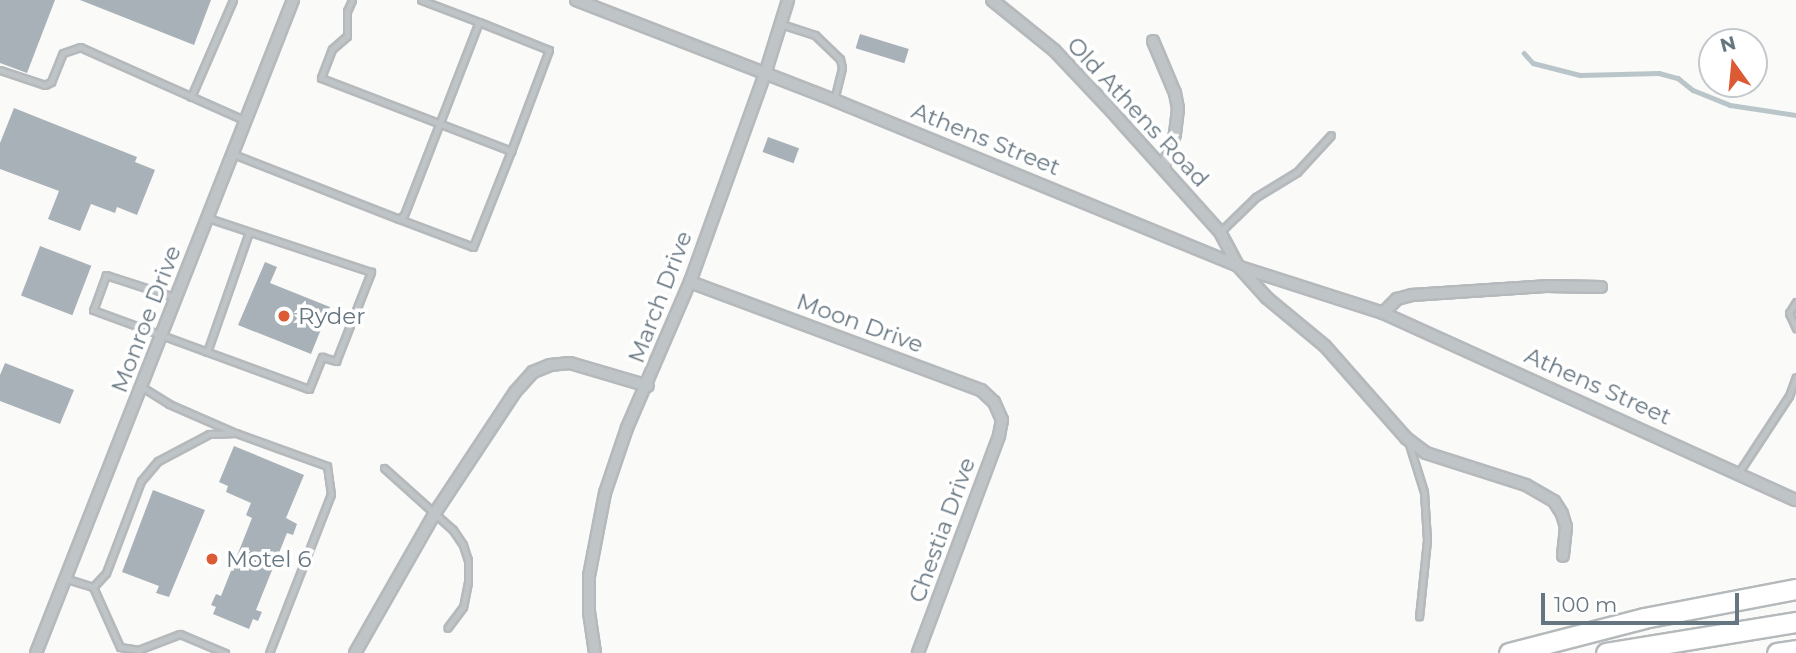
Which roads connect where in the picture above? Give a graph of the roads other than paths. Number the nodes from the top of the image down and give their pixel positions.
1 (233, 0) edge
2 (293, 0) edge
3 (352, 0) edge
4 (421, 0) edge
5 (576, 0) edge
6 (788, 0) edge
7 (992, 0) edge
8 (479, 22) junction
9 (781, 24) junction
10 (1153, 41) dead end
11 (0, 70) edge
12 (765, 74) junction
13 (191, 97) junction
14 (834, 100) junction
15 (246, 121) junction
16 (440, 123) junction
17 (1331, 135) dead end
18 (511, 151) junction
19 (233, 154) junction
20 (1163, 168) junction
21 (208, 218) junction
22 (399, 219) junction
23 (249, 232) junction
24 (1220, 232) junction
25 (1238, 266) junction
26 (690, 282) junction
27 (1601, 287) dead end
28 (177, 298) junction
29 (1796, 302) edge
30 (1383, 313) junction
31 (1796, 328) edge
32 (162, 336) junction
33 (207, 352) junction
34 (1796, 377) edge
35 (648, 386) junction
36 (142, 387) junction
37 (1002, 420) joint
38 (236, 433) junction
39 (1406, 438) junction
40 (384, 468) dead end
41 (1739, 472) junction
42 (1796, 500) edge
43 (435, 513) junction
44 (1563, 556) dead end
45 (64, 578) junction
46 (93, 587) junction
47 (1796, 589) edge
48 (1419, 617) dead end
49 (1796, 622) edge
50 (447, 628) dead end
51 (1796, 650) edge
52 (36, 653) edge
53 (225, 653) edge
54 (268, 653) edge
55 (355, 653) edge
56 (595, 653) edge
57 (918, 653) edge
58 (1509, 653) edge
59 (1606, 653) edge
60 (1777, 653) edge

1 - 13 lane
2 - 15 street, Monroe Drive
3 - 16 lane
4 - 8 lane
5 - 12 street, Athens Street
6 - 9 street, March Drive
7 - 20 street, Old Athens Road
8 - 16 lane
8 - 18 lane
9 - 12 street, March Drive
9 - 14 lane
10 - 20 street
11 - 13 lane
12 - 14 street, Athens Street
12 - 26 street, March Drive
13 - 15 lane
14 - 25 street, Athens Street
15 - 19 street, Monroe Drive
16 - 18 lane
16 - 22 lane
17 - 24 lane
18 - 22 lane
19 - 21 street, Monroe Drive
19 - 22 lane
20 - 24 street, Old Athens Road
21 - 23 lane
21 - 28 street, Monroe Drive
23 - 33 lane
23 - 33 lane
24 - 25 street, Old Athens Road
25 - 30 street, Athens Street
25 - 39 street, Athens Street
26 - 35 street, March Drive
26 - 37 street, Moon Drive
27 - 30 street
28 - 32 street, Monroe Drive
28 - 32 lane
29 - 31 lane
30 - 41 street, Athens Street
32 - 33 lane
32 - 36 street, Monroe Drive
34 - 41 lane
35 - 43 street, March Drive
35 - 56 street
36 - 38 lane
36 - 45 street, Monroe Drive
37 - 57 street, Chestia Drive
38 - 46 lane
38 - 54 lane
39 - 44 street, Athens Street
39 - 48 lane
40 - 43 lane
41 - 42 street, Athens Street
43 - 50 lane
43 - 55 street, March Drive
45 - 46 lane
45 - 52 street, Monroe Drive
46 - 53 lane
47 - 58 highway
49 - 59 highway
51 - 60 highway

